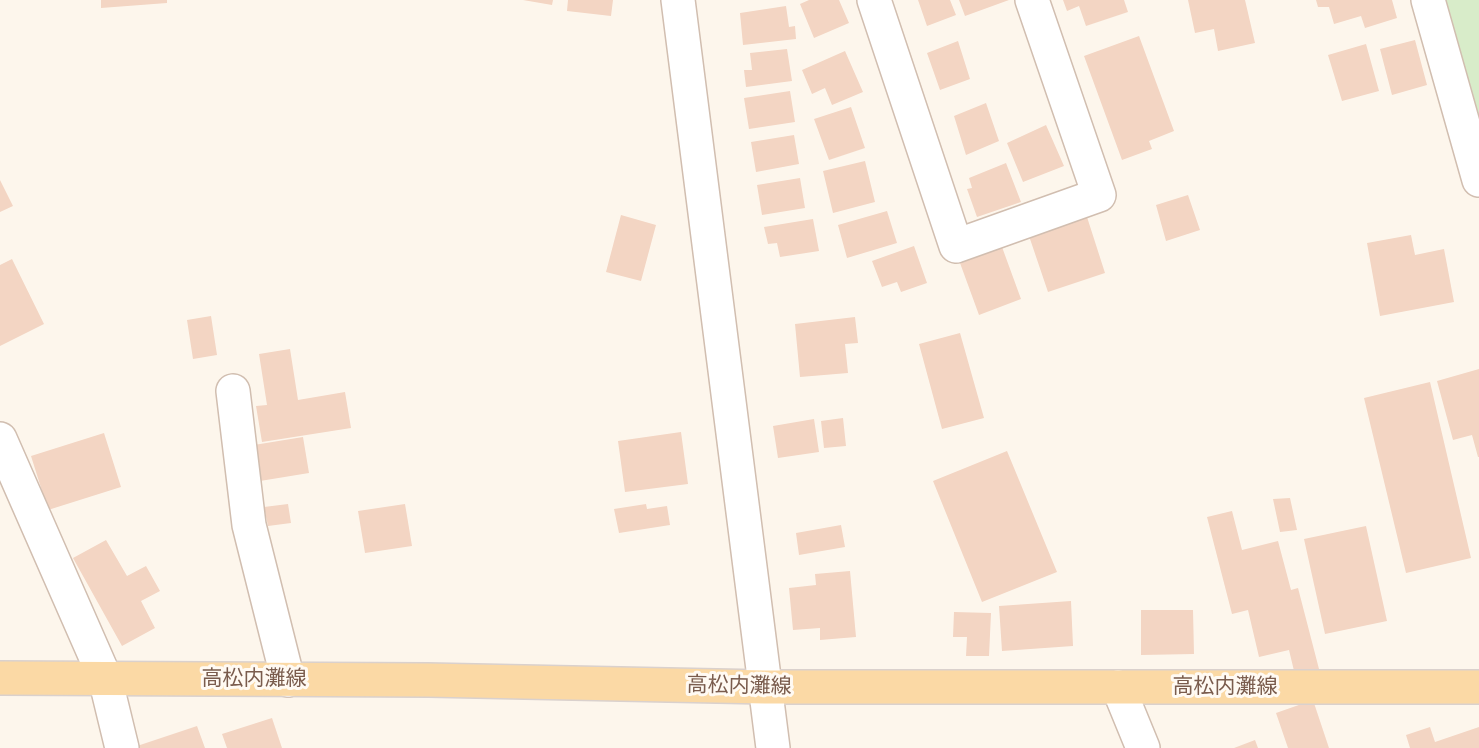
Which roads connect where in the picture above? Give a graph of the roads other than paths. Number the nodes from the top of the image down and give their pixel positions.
1 (678, 0) edge
2 (874, 0) edge
3 (1032, 0) edge
4 (1428, 0) edge
5 (1479, 180) edge
6 (233, 391) dead end
7 (0, 439) edge
8 (0, 678) edge
9 (105, 678) junction
10 (288, 680) junction
11 (765, 687) junction
12 (1118, 687) junction
13 (1479, 687) edge
14 (122, 748) edge
15 (772, 748) edge
16 (1143, 748) edge

1 - 11 street
2 - 3 street
4 - 5 street
6 - 10 street
7 - 9 street
8 - 9 main road, 高松内灘線
9 - 10 main road, 高松内灘線
9 - 14 street
10 - 11 main road, 高松内灘線
11 - 12 main road, 高松内灘線
11 - 15 street
12 - 13 main road, 高松内灘線
12 - 16 street

